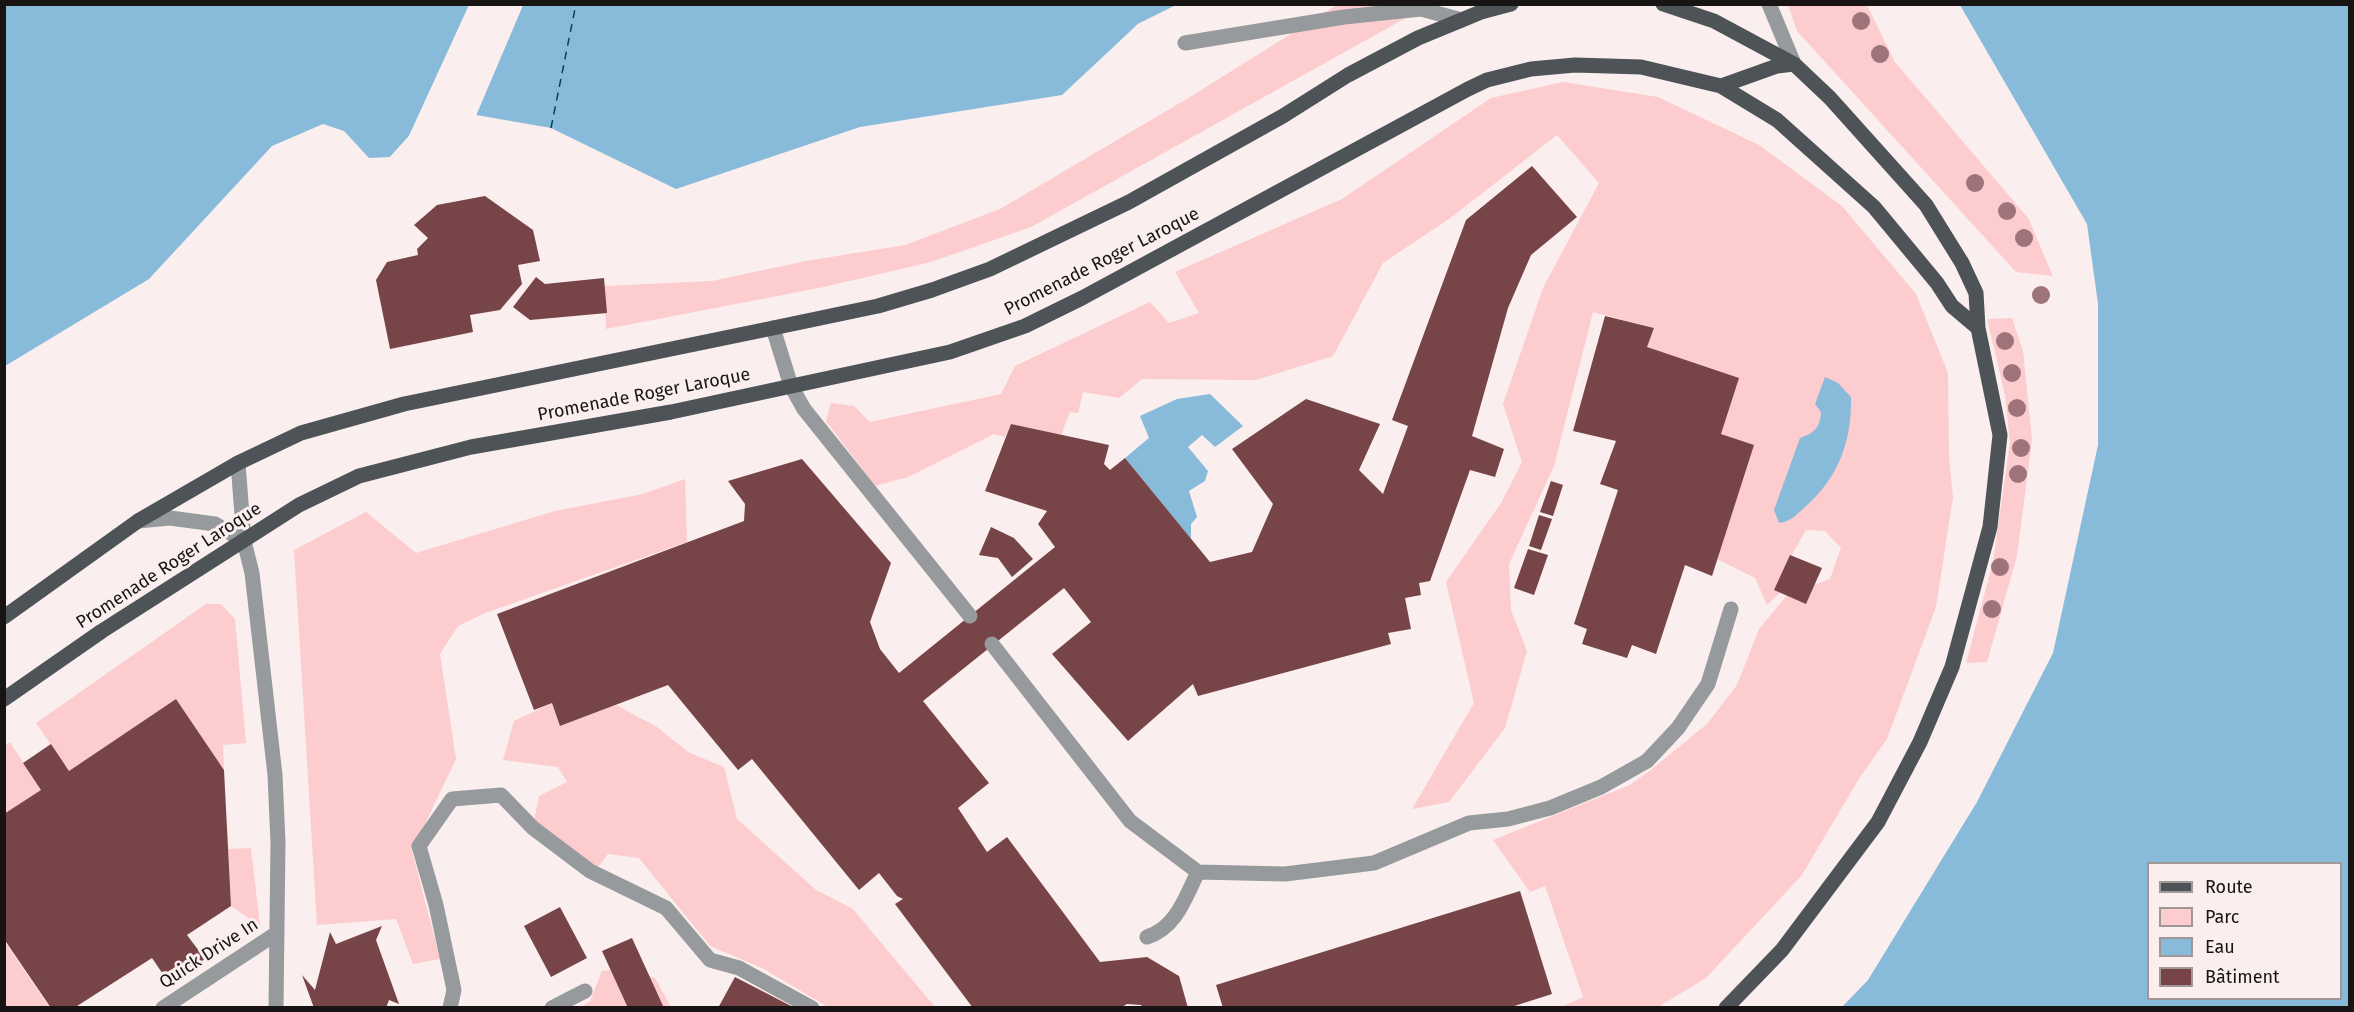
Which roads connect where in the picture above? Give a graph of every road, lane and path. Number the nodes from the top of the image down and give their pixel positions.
1 (1511, 4) edge
2 (1663, 4) edge
3 (1769, 4) edge
4 (1484, 8) edge
5 (1462, 20) junction
6 (1185, 43) dead end
7 (1794, 64) junction
8 (1721, 86) junction
9 (772, 328) junction
10 (1978, 328) junction
11 (791, 386) junction
12 (238, 463) junction
13 (138, 521) junction
14 (244, 541) junction
15 (1731, 609) dead end
16 (4, 616) edge
17 (970, 616) dead end
18 (992, 644) dead end
19 (4, 699) edge
20 (1198, 872) junction
21 (277, 933) junction
22 (1147, 936) dead end
23 (454, 990) junction
24 (585, 991) dead end
25 (163, 1008) edge
26 (276, 1008) edge
27 (450, 1008) edge
28 (465, 1008) edge
29 (552, 1008) edge
30 (812, 1008) edge
31 (1726, 1008) edge

1 - 4 main road
2 - 7 main road
3 - 7 lane
4 - 5 main road
5 - 6 lane
5 - 9 main road
7 - 8 main road
7 - 10 main road
8 - 10 main road, Promenade Roger Laroque
8 - 11 main road, Promenade Roger Laroque
9 - 11 lane
9 - 12 main road
10 - 31 main road
11 - 14 main road, Promenade Roger Laroque
11 - 17 lane
12 - 13 main road
12 - 14 lane
13 - 14 lane
13 - 16 main road
14 - 19 main road, Promenade Roger Laroque
14 - 21 lane
15 - 20 lane
18 - 20 lane
20 - 22 lane
21 - 25 lane, Quick Drive In
21 - 26 lane
23 - 27 lane
23 - 28 lane
23 - 30 lane
24 - 29 lane

